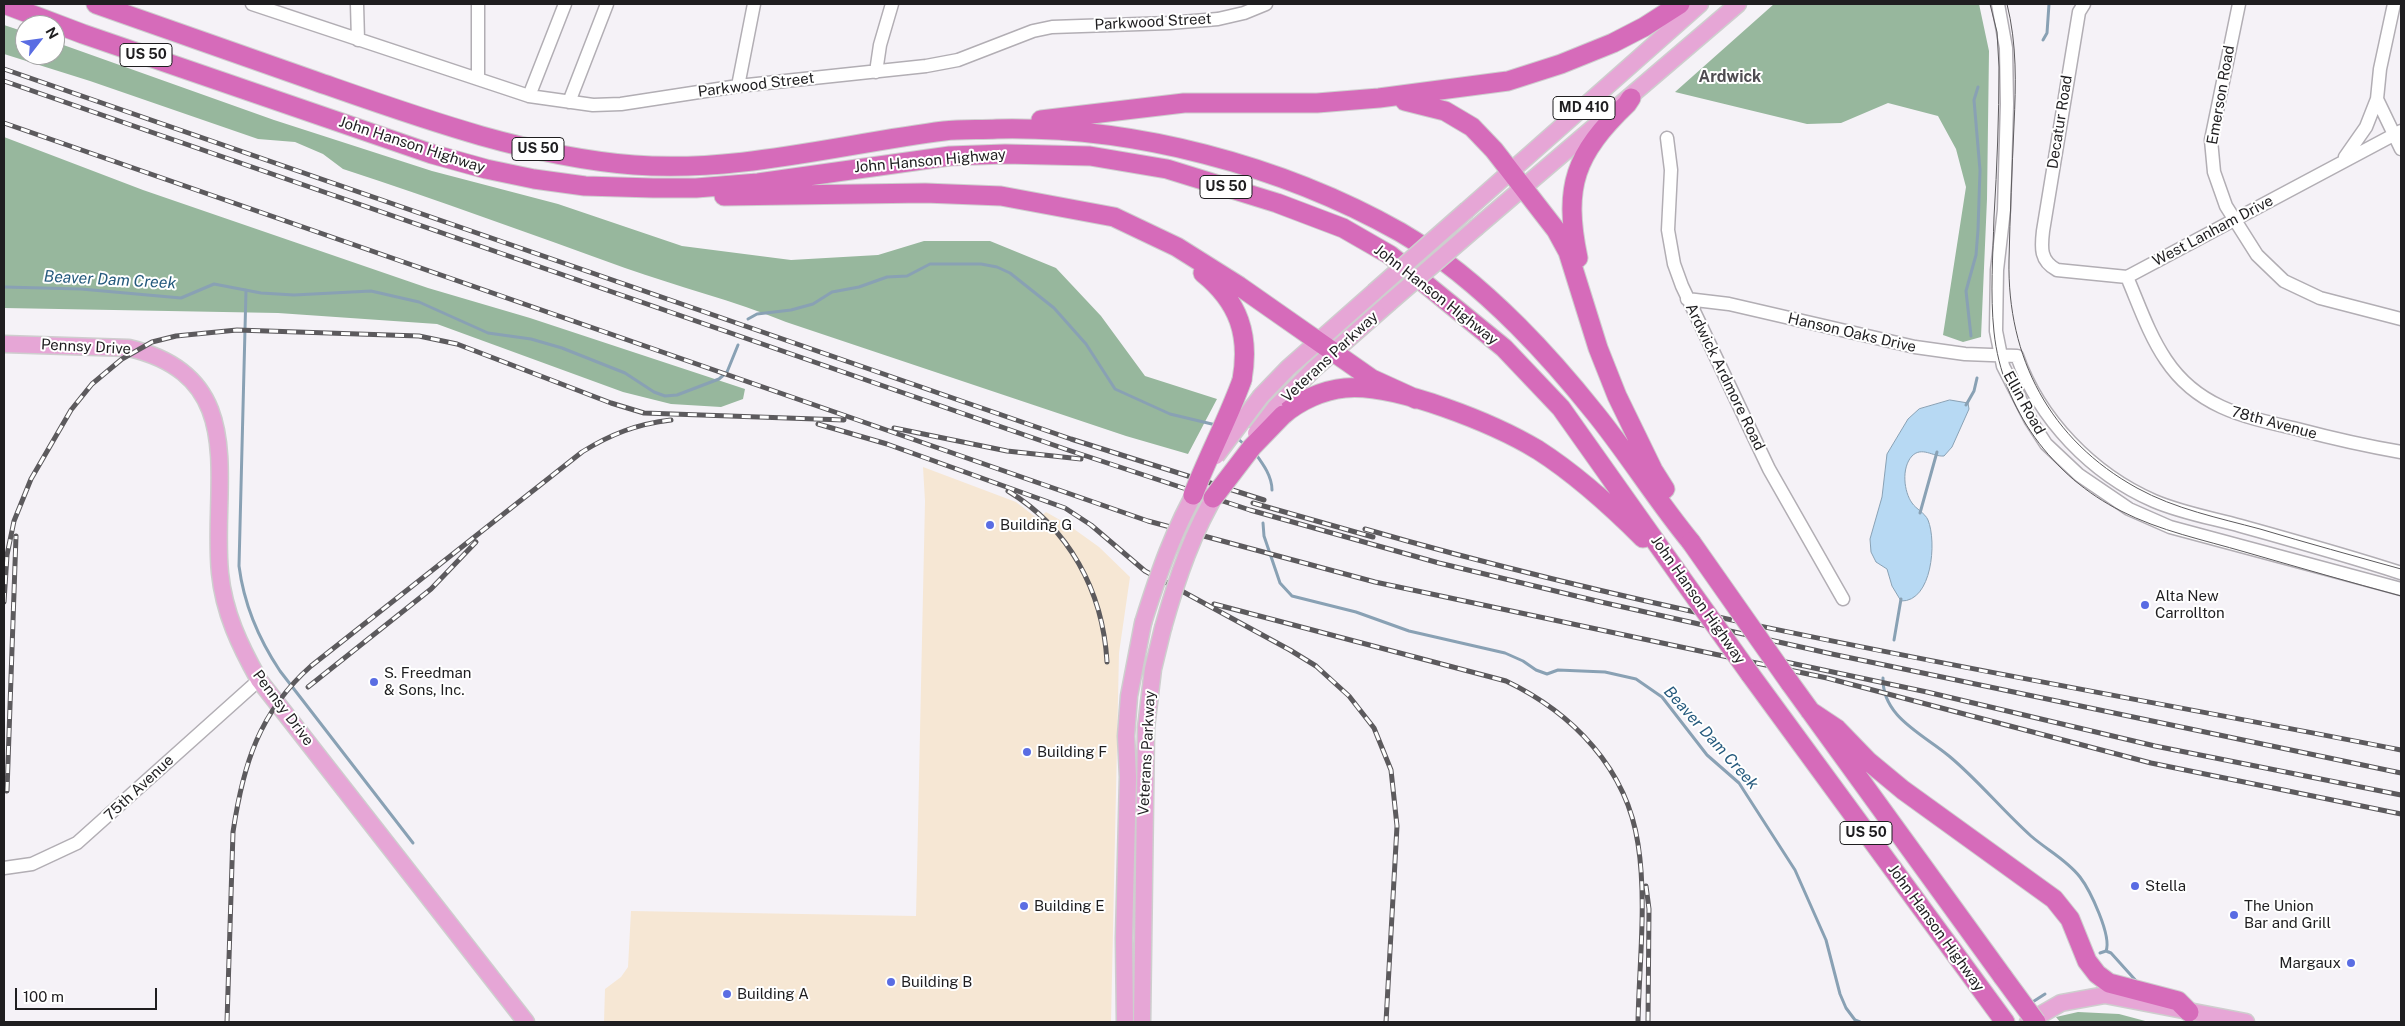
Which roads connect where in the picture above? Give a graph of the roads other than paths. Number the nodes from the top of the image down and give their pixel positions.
1 (4, 4) edge
2 (96, 4) edge
3 (252, 4) edge
4 (357, 4) edge
5 (478, 4) edge
6 (565, 4) edge
7 (607, 4) edge
8 (754, 4) edge
9 (892, 4) edge
10 (1266, 4) edge
11 (1680, 4) edge
12 (1700, 4) edge
13 (1738, 4) edge
14 (1998, 4) edge
15 (2239, 4) edge
16 (2394, 4) edge
17 (2081, 8) edge
18 (358, 40) junction
19 (876, 72) junction
20 (478, 80) junction
21 (738, 86) junction
22 (529, 96) junction
23 (1379, 98) junction
24 (1631, 98) junction
25 (2377, 99) junction
26 (569, 102) junction
27 (945, 131) junction
28 (2398, 133) edge
29 (1668, 138) dead end
30 (2401, 149) edge
31 (2342, 161) junction
32 (1510, 171) junction
33 (619, 187) junction
34 (1523, 188) junction
35 (1075, 209) junction
36 (2234, 220) junction
37 (2127, 277) junction
38 (1688, 299) junction
39 (2401, 319) edge
40 (1594, 332) junction
41 (4, 344) edge
42 (1326, 347) junction
43 (2000, 355) junction
44 (2017, 356) joint
45 (1416, 399) junction
46 (1279, 412) junction
47 (2401, 452) edge
48 (1193, 495) junction
49 (1213, 498) joint
50 (1691, 542) junction
51 (2401, 574) edge
52 (1680, 576) junction
53 (2401, 589) edge
54 (1843, 599) dead end
55 (259, 680) junction
56 (1810, 711) junction
57 (4, 868) edge
58 (2189, 1012) junction
59 (526, 1022) edge
60 (1125, 1022) edge
61 (1142, 1022) edge
62 (2005, 1022) edge
63 (2028, 1022) edge
64 (2036, 1022) edge
65 (2243, 1022) edge

1 - 33 highway, John Hanson Highway / US 50
2 - 27 highway, John Hanson Highway / US 50
3 - 18 street, Parkwood Street
4 - 18 street
5 - 20 street
6 - 22 street
7 - 26 street
8 - 21 street
9 - 19 street
10 - 19 street, Parkwood Street
11 - 23 highway
12 - 32 main road, Veterans Parkway / MD 410
13 - 24 main road, Veterans Parkway / MD 410
14 - 43 street, Ellin Road
15 - 36 street, Emerson Road
16 - 25 street
17 - 37 street, Decatur Road
18 - 20 street, Parkwood Street
19 - 21 street, Parkwood Street
20 - 22 street, Parkwood Street
21 - 26 street, Parkwood Street
22 - 26 street, Parkwood Street
23 - 27 highway
23 - 32 highway
24 - 34 main road, Veterans Parkway / MD 410
24 - 40 highway
25 - 28 street
25 - 31 street
27 - 50 highway, John Hanson Highway / US 50
28 - 30 street
28 - 31 street, West Lanham Drive
29 - 38 street, Ardwick Ardmore Road
31 - 36 street, West Lanham Drive
32 - 34 highway
32 - 42 main road, Veterans Parkway / MD 410, bridge
33 - 35 highway
33 - 52 highway, John Hanson Highway / US 50
34 - 40 highway
34 - 42 main road, Veterans Parkway / MD 410, bridge
35 - 42 highway
35 - 48 highway, bridge
36 - 37 street, West Lanham Drive
36 - 39 street, Emerson Road
37 - 47 street, 78th Avenue
38 - 43 street, Hanson Oaks Drive
38 - 54 street, Ardwick Ardmore Road
40 - 50 highway
41 - 55 main road, Pennsy Drive
42 - 45 highway
42 - 46 main road, Veterans Parkway / MD 410
42 - 48 main road, Veterans Parkway / MD 410, bridge
43 - 44 street, Hanson Oaks Drive
43 - 53 street, Ellin Road
44 - 51 street, Ellin Road
45 - 46 highway
45 - 52 highway
46 - 49 highway, bridge
48 - 60 main road, Veterans Parkway / MD 410, bridge
49 - 61 main road, Veterans Parkway, bridge
50 - 56 highway, John Hanson Highway / US 50, bridge
52 - 62 highway, John Hanson Highway / US 50, bridge
55 - 57 street, 75th Avenue
55 - 59 main road, Pennsy Drive
56 - 58 highway
56 - 64 highway, John Hanson Highway / US 50, bridge
58 - 63 main road
58 - 65 main road

